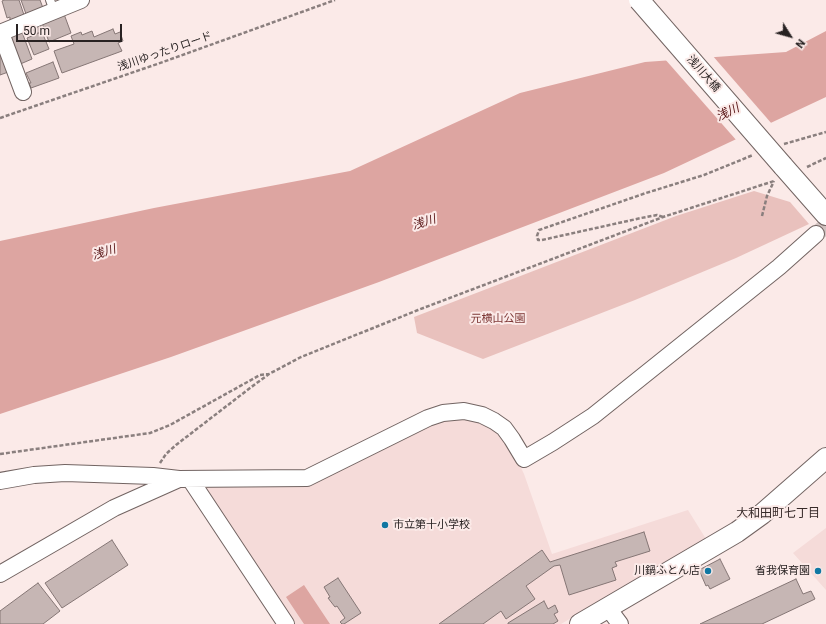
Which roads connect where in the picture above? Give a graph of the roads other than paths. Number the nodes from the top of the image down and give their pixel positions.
1 (81, 0) edge
2 (638, 0) edge
3 (52, 5) edge
4 (1, 29) edge
5 (23, 92) dead end
6 (826, 215) edge
7 (816, 234) tunnel mouth
8 (826, 458) edge
9 (184, 479) junction
10 (0, 480) edge
11 (0, 574) edge
12 (608, 608) junction
13 (286, 624) edge
14 (580, 624) edge
15 (620, 624) edge

1 - 3 street
2 - 6 street, 浅川大橋, bridge
3 - 4 street
4 - 5 street
7 - 9 street
8 - 12 street
9 - 10 street
9 - 11 street
9 - 13 street
12 - 14 street
12 - 15 street

